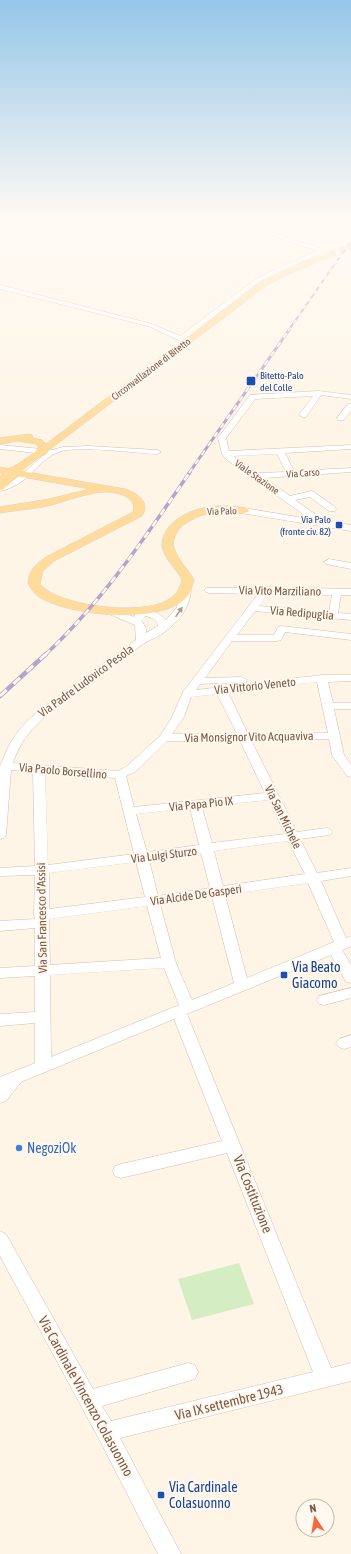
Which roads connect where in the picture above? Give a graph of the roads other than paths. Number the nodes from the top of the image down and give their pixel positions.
1 (14, 292) edge
2 (244, 292) edge
3 (254, 292) edge
4 (184, 340) junction
5 (319, 393) junction
6 (351, 397) edge
7 (351, 406) edge
8 (303, 415) dead end
9 (341, 418) dead end
10 (69, 430) junction
11 (20, 439) junction
12 (0, 441) edge
13 (0, 447) edge
14 (351, 447) edge
15 (46, 451) junction
16 (280, 451) junction
17 (157, 452) dead end
18 (226, 454) junction
19 (0, 470) edge
20 (351, 470) edge
21 (22, 471) junction
22 (291, 474) junction
23 (256, 476) junction
24 (0, 484) edge
25 (75, 487) junction
26 (0, 488) edge
27 (93, 488) junction
28 (62, 499) junction
29 (289, 499) junction
30 (0, 506) edge
31 (17, 507) junction
32 (332, 509) dead end
33 (0, 510) edge
34 (244, 511) joint
35 (323, 524) junction
36 (351, 528) edge
37 (329, 562) dead end
38 (351, 566) edge
39 (186, 590) junction
40 (208, 590) dead end
41 (266, 590) junction
42 (337, 592) junction
43 (351, 592) edge
44 (253, 608) junction
45 (333, 616) junction
46 (140, 617) junction
47 (351, 617) edge
48 (163, 629) junction
49 (351, 637) edge
50 (231, 638) junction
51 (141, 641) junction
52 (322, 678) junction
53 (351, 678) edge
54 (196, 681) junction
55 (221, 690) junction
56 (187, 694) junction
57 (328, 706) junction
58 (351, 706) edge
59 (333, 736) junction
60 (164, 738) junction
61 (245, 738) junction
62 (6, 766) junction
63 (39, 769) junction
64 (351, 773) edge
65 (120, 775) junction
66 (272, 796) junction
67 (195, 804) junction
68 (130, 812) junction
69 (326, 832) dead end
70 (0, 835) edge
71 (293, 836) junction
72 (207, 849) junction
73 (142, 857) junction
74 (42, 870) junction
75 (0, 872) edge
76 (351, 872) edge
77 (313, 878) junction
78 (218, 892) junction
79 (152, 901) junction
80 (42, 919) junction
81 (0, 926) edge
82 (343, 945) edge
83 (169, 963) junction
84 (43, 970) junction
85 (0, 973) edge
86 (351, 978) edge
87 (242, 986) junction
88 (351, 993) edge
89 (324, 1000) dead end
90 (183, 1010) junction
91 (43, 1017) junction
92 (0, 1020) edge
93 (43, 1067) junction
94 (16, 1078) junction
95 (0, 1084) edge
96 (0, 1097) edge
97 (233, 1145) junction
98 (121, 1171) dead end
99 (0, 1239) edge
100 (188, 1372) dead end
101 (351, 1372) edge
102 (324, 1378) junction
103 (88, 1400) junction
104 (106, 1432) junction
105 (170, 1554) edge

1 - 4 street
2 - 4 street
3 - 4 main road, Circonvallazione di Bitetto
4 - 10 main road, Circonvallazione di Bitetto
5 - 6 street
5 - 8 street
5 - 18 street, Viale Stazione
7 - 9 street
10 - 11 main road
10 - 15 main road, Circonvallazione di Bitetto
11 - 12 main road
11 - 15 main road
13 - 15 street
14 - 16 street
15 - 17 street
15 - 21 main road, Circonvallazione di Bitetto
16 - 18 street
16 - 22 street
18 - 23 street, Viale Stazione
19 - 21 main road
20 - 22 street, Via Carso
21 - 24 main road, Circonvallazione di Bitetto, bridge
21 - 25 main road
21 - 26 street
22 - 23 street, Via Carso
23 - 29 street, Viale Stazione
25 - 27 main road
25 - 28 main road
27 - 28 main road
27 - 46 main road
28 - 31 main road
29 - 32 street
29 - 35 street, Viale Stazione
30 - 31 main road
31 - 33 main road
34 - 35 street, Via Palo
34 - 39 main road, Via Palo
35 - 36 street, Via Palo
37 - 38 street
39 - 46 main road
48 -> 39 street, Via Padre Ludovico Pesola
40 - 41 street, Via Vito Marziliano
41 - 42 street, Via Vito Marziliano
41 - 44 street
42 - 43 street, Via Vito Marziliano
42 - 45 street
44 - 45 street, Via Redipuglia
44 - 50 street
45 - 47 street, Via Redipuglia
46 - 48 street
46 - 51 street
48 - 51 street, Via Padre Ludovico Pesola
49 - 50 street
50 - 54 street
51 - 62 street, Via Padre Ludovico Pesola
52 - 53 street, Via Vittorio Veneto
52 - 54 street, Via Vittorio Veneto
52 - 55 street, Via Vittorio Veneto
52 - 57 street
54 - 56 street
55 - 56 street, Via Vittorio Veneto
55 - 61 street, Via San Michele
56 - 60 street
57 - 58 street
57 - 59 street
59 - 61 street, Via Monsignor Vito Acquaviva
59 - 64 street
60 - 61 street, Via Monsignor Vito Acquaviva
60 - 65 street
61 - 66 street, Via San Michele
62 - 63 street, Via Paolo Borsellino
62 - 70 street, Via Padre Ludovico Pesola
63 - 65 street, Via Paolo Borsellino
63 - 74 street, Via San Francesco d'Assisi
65 - 68 street, Via Costituzione
66 - 67 street, Via Papa Pio IX
66 - 71 street, Via San Michele
67 - 68 street, Via Papa Pio IX
67 - 72 street
68 - 73 street, Via Costituzione
69 - 71 street, Via Luigi Sturzo
71 - 72 street, Via Luigi Sturzo
71 - 77 street, Via San Michele
72 - 73 street, Via Luigi Sturzo
72 - 78 street
73 - 74 street, Via Luigi Sturzo
73 - 79 street, Via Costituzione
74 - 75 street, Via Luigi Sturzo
74 - 80 street, Via San Francesco d'Assisi
76 - 77 street, Via Alcide De Gasperi
77 - 78 street, Via Alcide De Gasperi
77 - 82 street, Via San Michele
78 - 79 street, Via Alcide De Gasperi
78 - 87 street
79 - 80 street, Via Alcide De Gasperi
79 - 83 street, Via Costituzione
80 - 81 street, Via Alcide De Gasperi
80 - 84 street, Via San Francesco d'Assisi
82 - 86 street, Via San Michele
82 - 87 street
83 - 84 street
83 - 90 street, Via Costituzione
84 - 85 street
84 - 91 street, Via San Francesco d'Assisi
87 - 90 street
88 - 89 street
90 - 93 street
90 - 97 street, Via Costituzione
91 - 92 street
91 - 93 street, Via San Francesco d'Assisi
93 - 94 street
94 - 95 street
94 - 96 street
97 - 98 street
97 - 102 street, Via Costituzione
99 - 103 street, Via Cardinale Vincenzo Colasuonno
100 - 103 street
101 - 102 street, Via IX settembre 1943
102 - 104 street, Via IX settembre 1943
103 - 104 street, Via Cardinale Vincenzo Colasuonno
104 - 105 street, Via Cardinale Vincenzo Colasuonno

